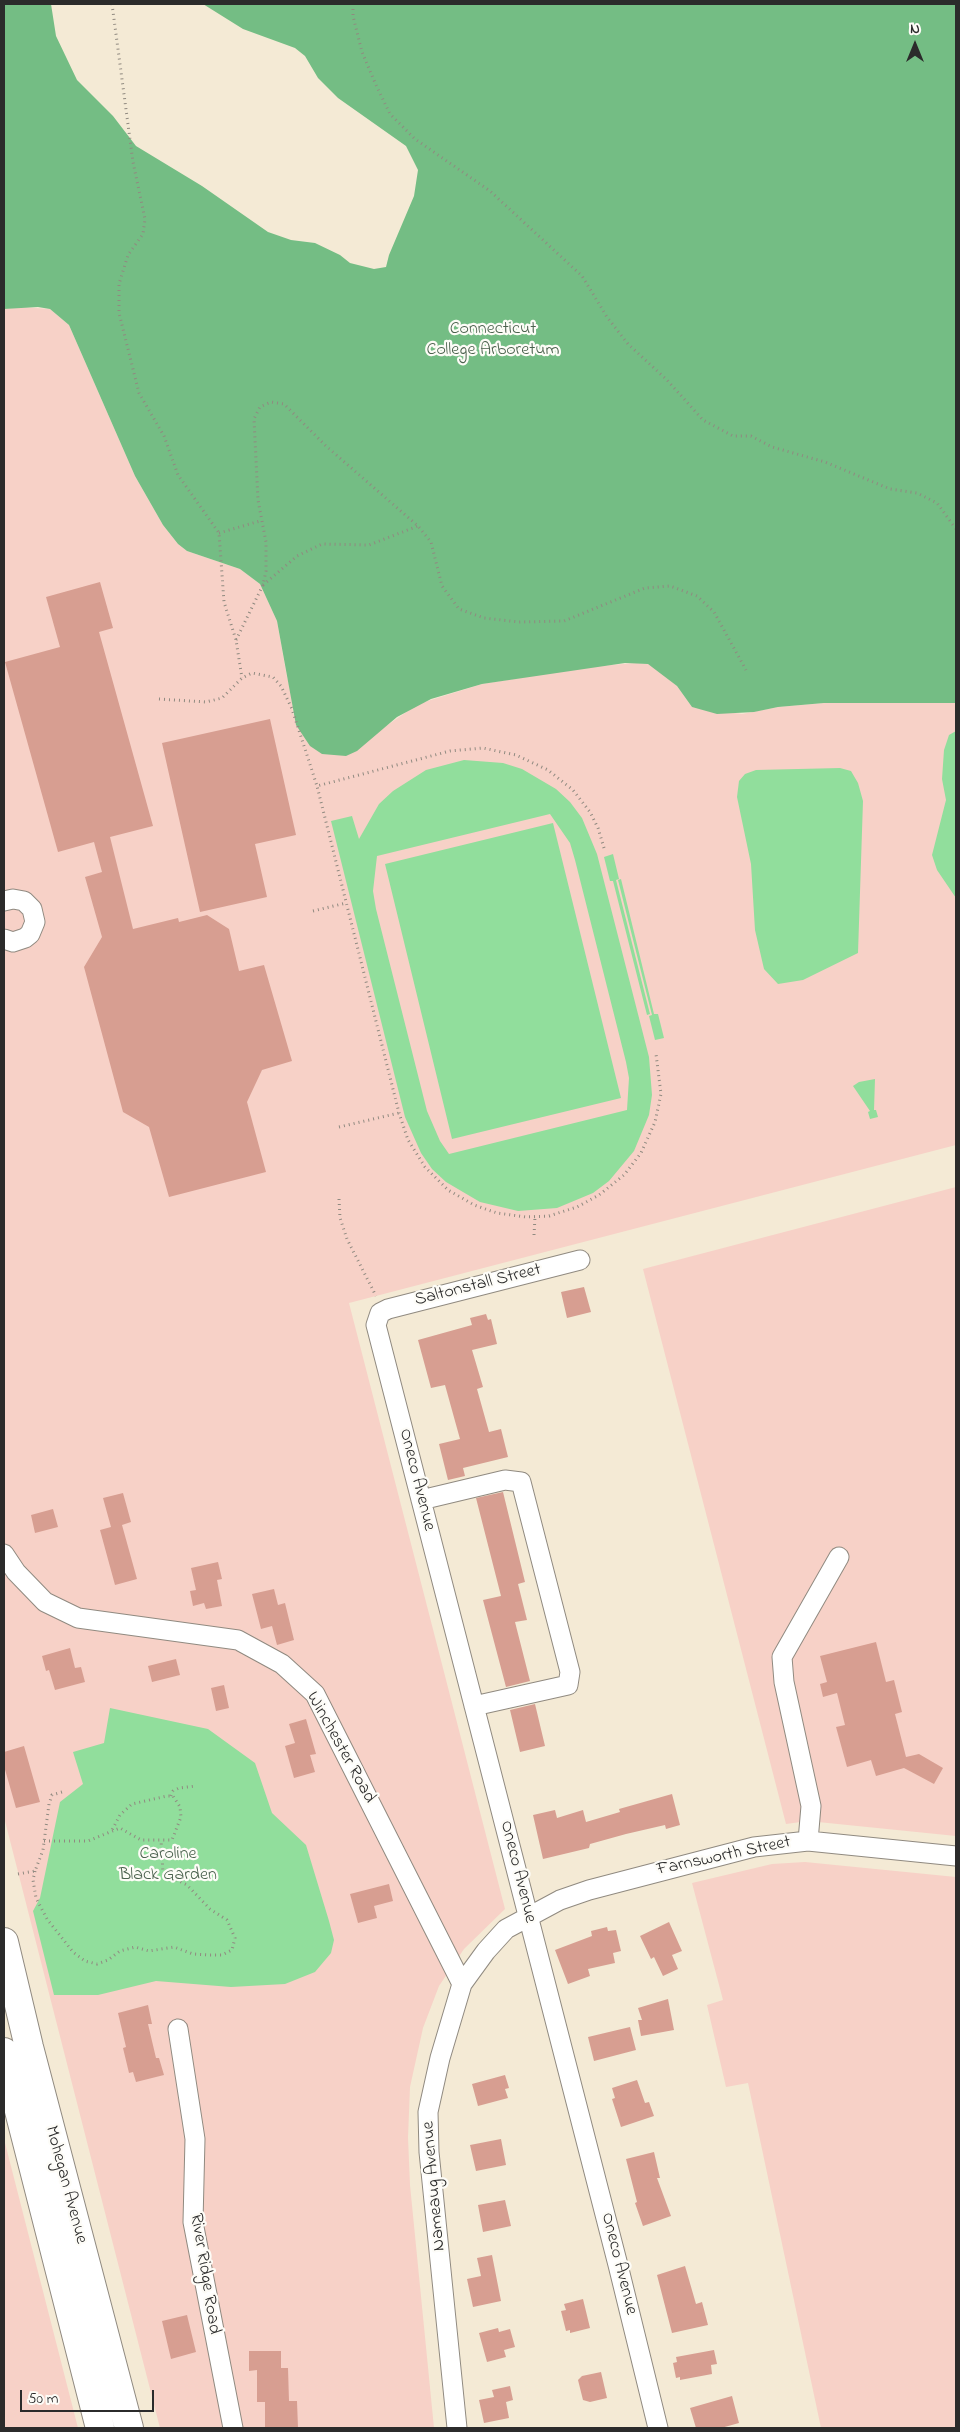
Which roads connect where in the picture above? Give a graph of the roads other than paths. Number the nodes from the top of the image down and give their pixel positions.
1 (4, 901) edge
2 (4, 939) edge
3 (580, 1260) dead end
4 (381, 1313) joint
5 (421, 1500) junction
6 (4, 1554) edge
7 (839, 1557) dead end
8 (474, 1706) junction
9 (808, 1841) junction
10 (956, 1856) edge
11 (528, 1915) junction
12 (4, 1942) edge
13 (462, 1984) junction
14 (178, 2029) dead end
15 (4, 2052) edge
16 (100, 2428) edge
17 (129, 2428) edge
18 (233, 2428) edge
19 (456, 2428) edge
20 (658, 2428) edge

1 - 2 street
3 - 4 street, Saltonstall Street
4 - 5 street, Oneco Avenue
5 - 8 street, Oneco Avenue
5 - 8 street
6 - 13 street, Winchester Road
7 - 9 street
8 - 11 street, Oneco Avenue
9 - 10 street, Farnsworth Street
9 - 11 street, Farnsworth Street
11 - 13 street, Nameaug Avenue
11 - 20 street, Oneco Avenue
12 - 17 highway, Mohegan Avenue
13 - 19 street, Nameaug Avenue
14 - 18 street, River Ridge Road
15 - 16 highway, Mohegan Avenue

